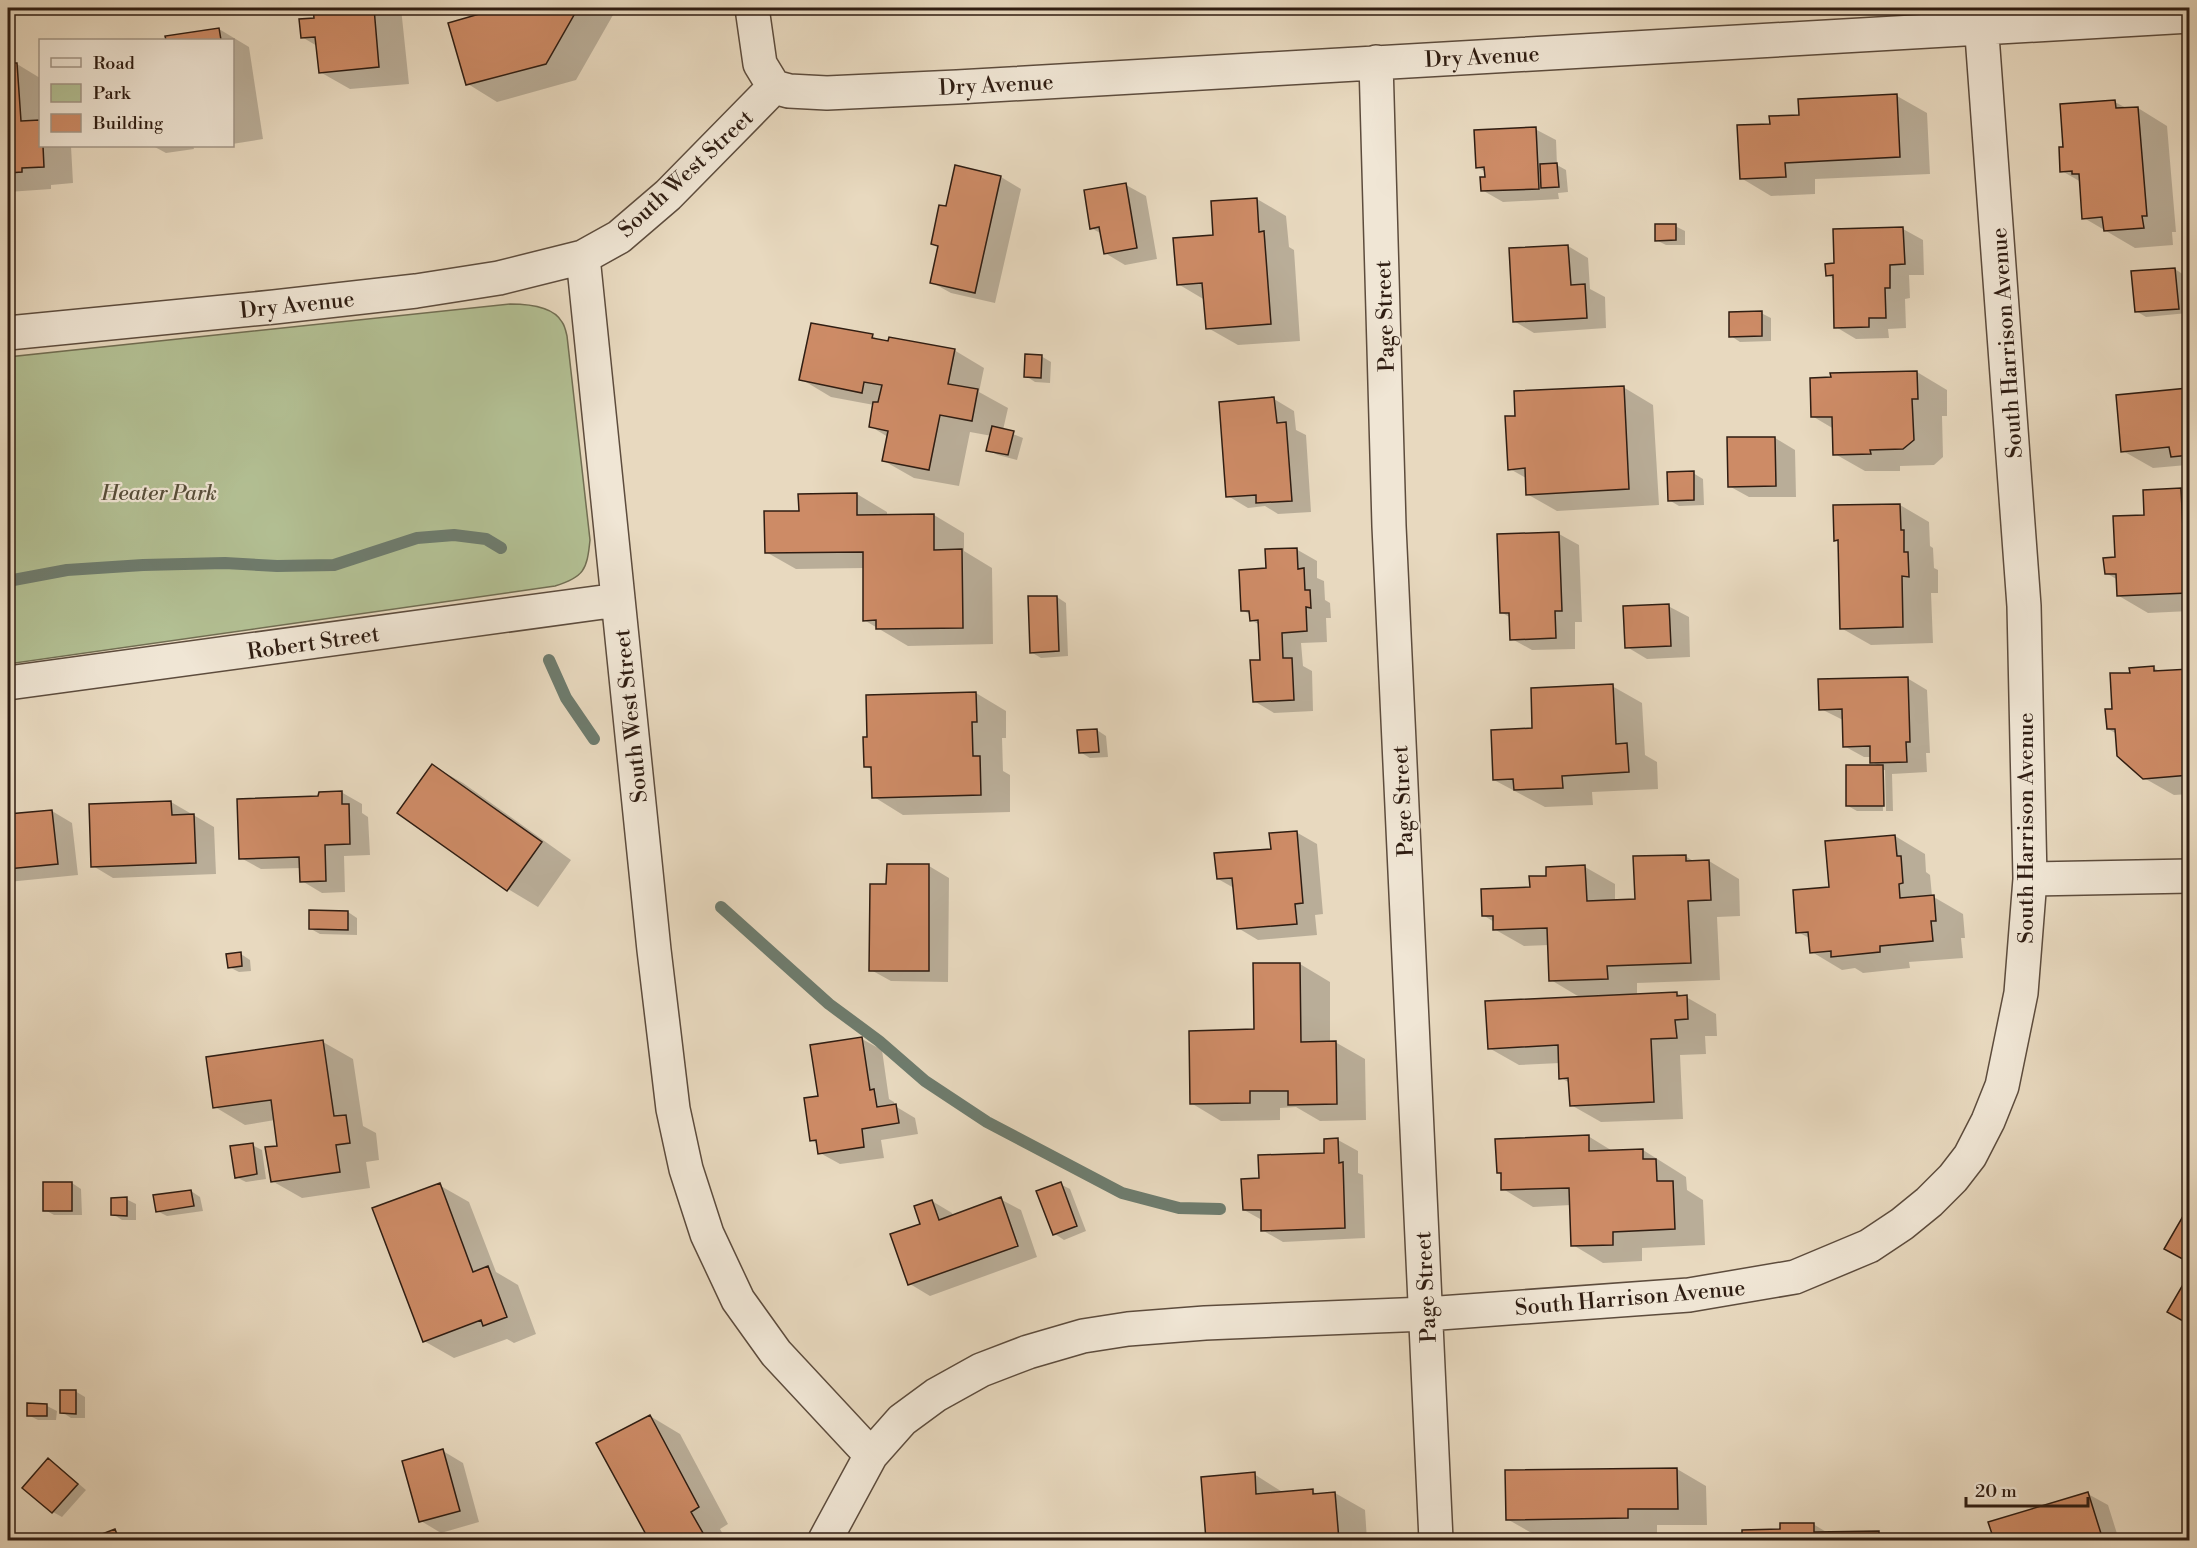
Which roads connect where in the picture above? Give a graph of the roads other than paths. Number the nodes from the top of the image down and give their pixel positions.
1 (752, 8) edge
2 (2171, 14) edge
3 (1982, 18) edge
4 (1376, 62) junction
5 (774, 87) junction
6 (583, 257) junction
7 (8, 333) edge
8 (618, 600) junction
9 (8, 684) edge
10 (2190, 876) edge
11 (2030, 879) junction
12 (1426, 1314) junction
13 (871, 1455) junction
14 (825, 1540) edge
15 (1437, 1540) edge

1 - 5 street
2 - 3 street, Dry Avenue
3 - 4 street, Dry Avenue
3 - 11 street, South Harrison Avenue
4 - 5 street, Dry Avenue
4 - 12 street, Page Street
5 - 6 street, South West Street
6 - 7 street, Dry Avenue
6 - 8 street, South West Street
8 - 9 street, Robert Street
8 - 13 street, South West Street
10 - 11 street
11 - 12 street, South Harrison Avenue
12 - 13 street, South Harrison Avenue
12 - 15 street, Page Street
13 - 14 street, South Harrison Avenue

